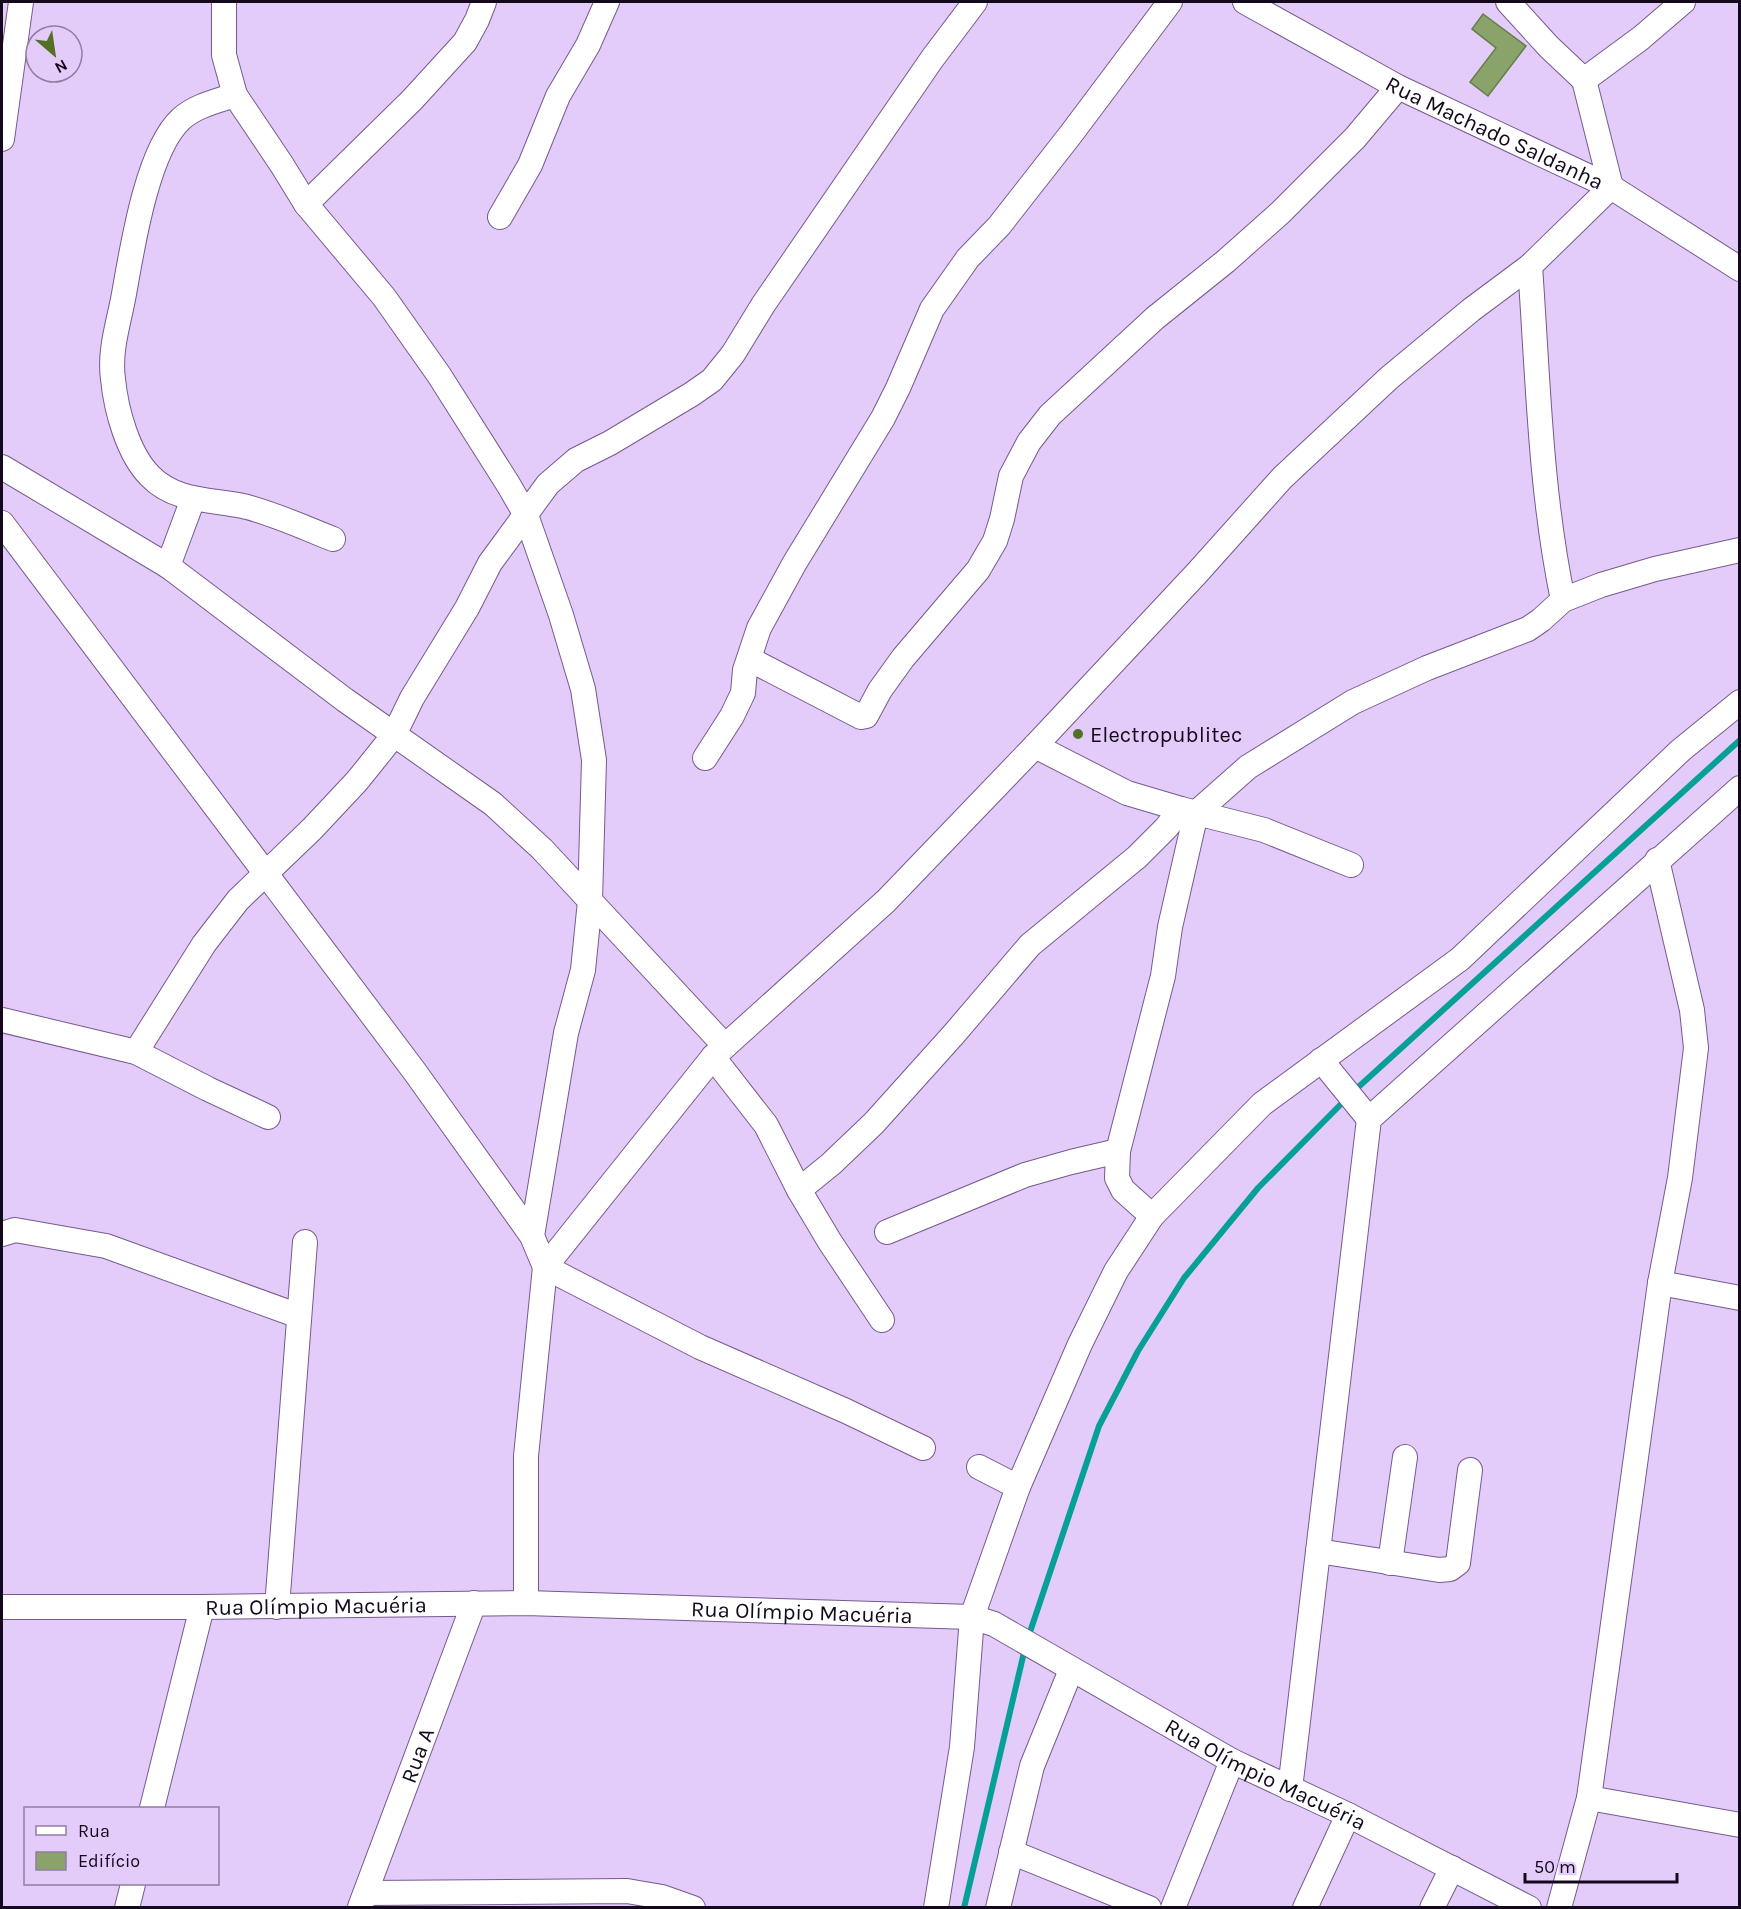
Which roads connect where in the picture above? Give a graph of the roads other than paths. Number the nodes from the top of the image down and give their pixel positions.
1 (21, 2) edge
2 (224, 2) edge
3 (484, 2) edge
4 (607, 2) edge
5 (975, 2) edge
6 (1170, 2) edge
7 (1245, 2) edge
8 (1683, 2) edge
9 (1512, 3) edge
10 (1584, 80) junction
11 (1398, 87) junction
12 (235, 95) junction
13 (2, 139) edge
14 (1611, 187) junction
15 (306, 204) junction
16 (501, 217) dead end
17 (1530, 266) junction
18 (1740, 269) edge
19 (2, 467) edge
20 (192, 499) junction
21 (526, 515) junction
22 (2, 523) edge
23 (333, 539) dead end
24 (1740, 550) edge
25 (168, 566) junction
26 (1563, 600) junction
27 (749, 659) junction
28 (1740, 702) edge
29 (394, 735) junction
30 (1035, 746) junction
31 (705, 758) dead end
32 (1740, 788) edge
33 (1189, 811) junction
34 (1658, 860) junction
35 (1351, 865) dead end
36 (266, 873) junction
37 (590, 901) junction
38 (2, 1020) edge
39 (136, 1052) junction
40 (719, 1052) junction
41 (1321, 1059) junction
42 (268, 1117) dead end
43 (1369, 1119) junction
44 (1118, 1151) junction
45 (799, 1190) junction
46 (1152, 1216) junction
47 (887, 1232) dead end
48 (2, 1234) edge
49 (532, 1236) junction
50 (305, 1242) dead end
51 (545, 1267) junction
52 (1660, 1283) junction
53 (1740, 1298) edge
54 (299, 1316) junction
55 (882, 1320) dead end
56 (923, 1448) dead end
57 (1405, 1456) dead end
58 (979, 1467) dead end
59 (1470, 1470) dead end
60 (1018, 1487) junction
61 (1318, 1551) junction
62 (1390, 1563) junction
63 (474, 1603) junction
64 (526, 1603) junction
65 (2, 1607) edge
66 (202, 1607) junction
67 (277, 1607) junction
68 (983, 1621) junction
69 (1064, 1665) junction
70 (1232, 1761) junction
71 (1290, 1789) junction
72 (1589, 1798) junction
73 (152, 1807) edge
74 (1348, 1815) junction
75 (1740, 1825) edge
76 (1011, 1852) junction
77 (1452, 1868) junction
78 (133, 1885) edge
79 (363, 1900) edge
80 (127, 1908) edge
81 (693, 1908) edge
82 (936, 1908) edge
83 (998, 1908) edge
84 (1149, 1908) edge
85 (1173, 1908) edge
86 (1305, 1908) edge
87 (1432, 1908) edge
88 (1529, 1908) edge
89 (1559, 1908) edge

1 - 13 street
2 - 12 street
3 - 15 street
4 - 16 street
5 - 21 street
6 - 27 street
7 - 11 street, Rua Machado Saldanha
8 - 10 street
9 - 10 street
10 - 14 street
11 - 14 street, Rua Machado Saldanha
11 - 27 street
12 - 15 street
12 - 20 street
14 - 17 street
14 - 18 street, Rua Machado Saldanha
15 - 21 street
17 - 26 street
17 - 30 street
19 - 25 street
20 - 23 street
20 - 25 street
21 - 29 street
21 - 37 street
22 - 36 street
24 - 26 street
25 - 29 street
26 - 33 street
27 - 31 street
28 - 41 street
29 - 36 street
29 - 37 street
30 - 33 street
30 - 40 street
32 - 34 street
33 - 35 street
33 - 44 street
33 - 45 street
34 - 43 street
34 - 52 street
36 - 39 street
36 - 49 street
37 - 40 street
37 - 49 street
38 - 39 street
39 - 42 street
40 - 45 street
40 - 51 street
41 - 43 street
41 - 46 street
43 - 61 street
44 - 46 street
44 - 47 street
45 - 55 street
46 - 60 street
48 - 54 street
49 - 51 street
50 - 54 street
51 - 56 street
51 - 64 street
52 - 53 street
52 - 72 street
54 - 67 street
57 - 62 street
58 - 60 street
59 - 62 street
60 - 68 street
61 - 62 street
61 - 71 street
63 - 64 street, Rua Olímpio Macuéria
63 - 67 street, Rua Olímpio Macuéria
63 - 79 street, Rua A
64 - 68 street, Rua Olímpio Macuéria
65 - 66 street, Rua Olímpio Macuéria
66 - 67 street, Rua Olímpio Macuéria
66 - 73 street
68 - 69 street, Rua Olímpio Macuéria
68 - 82 street
69 - 70 street, Rua Olímpio Macuéria
69 - 76 street
70 - 71 street, Rua Olímpio Macuéria
70 - 85 street
71 - 74 street, Rua Olímpio Macuéria
72 - 75 street
72 - 89 street
74 - 77 street, Rua Olímpio Macuéria
74 - 86 street
76 - 83 street
76 - 84 street
77 - 87 street
77 - 88 street, Rua Olímpio Macuéria
78 - 80 street
79 - 81 street

